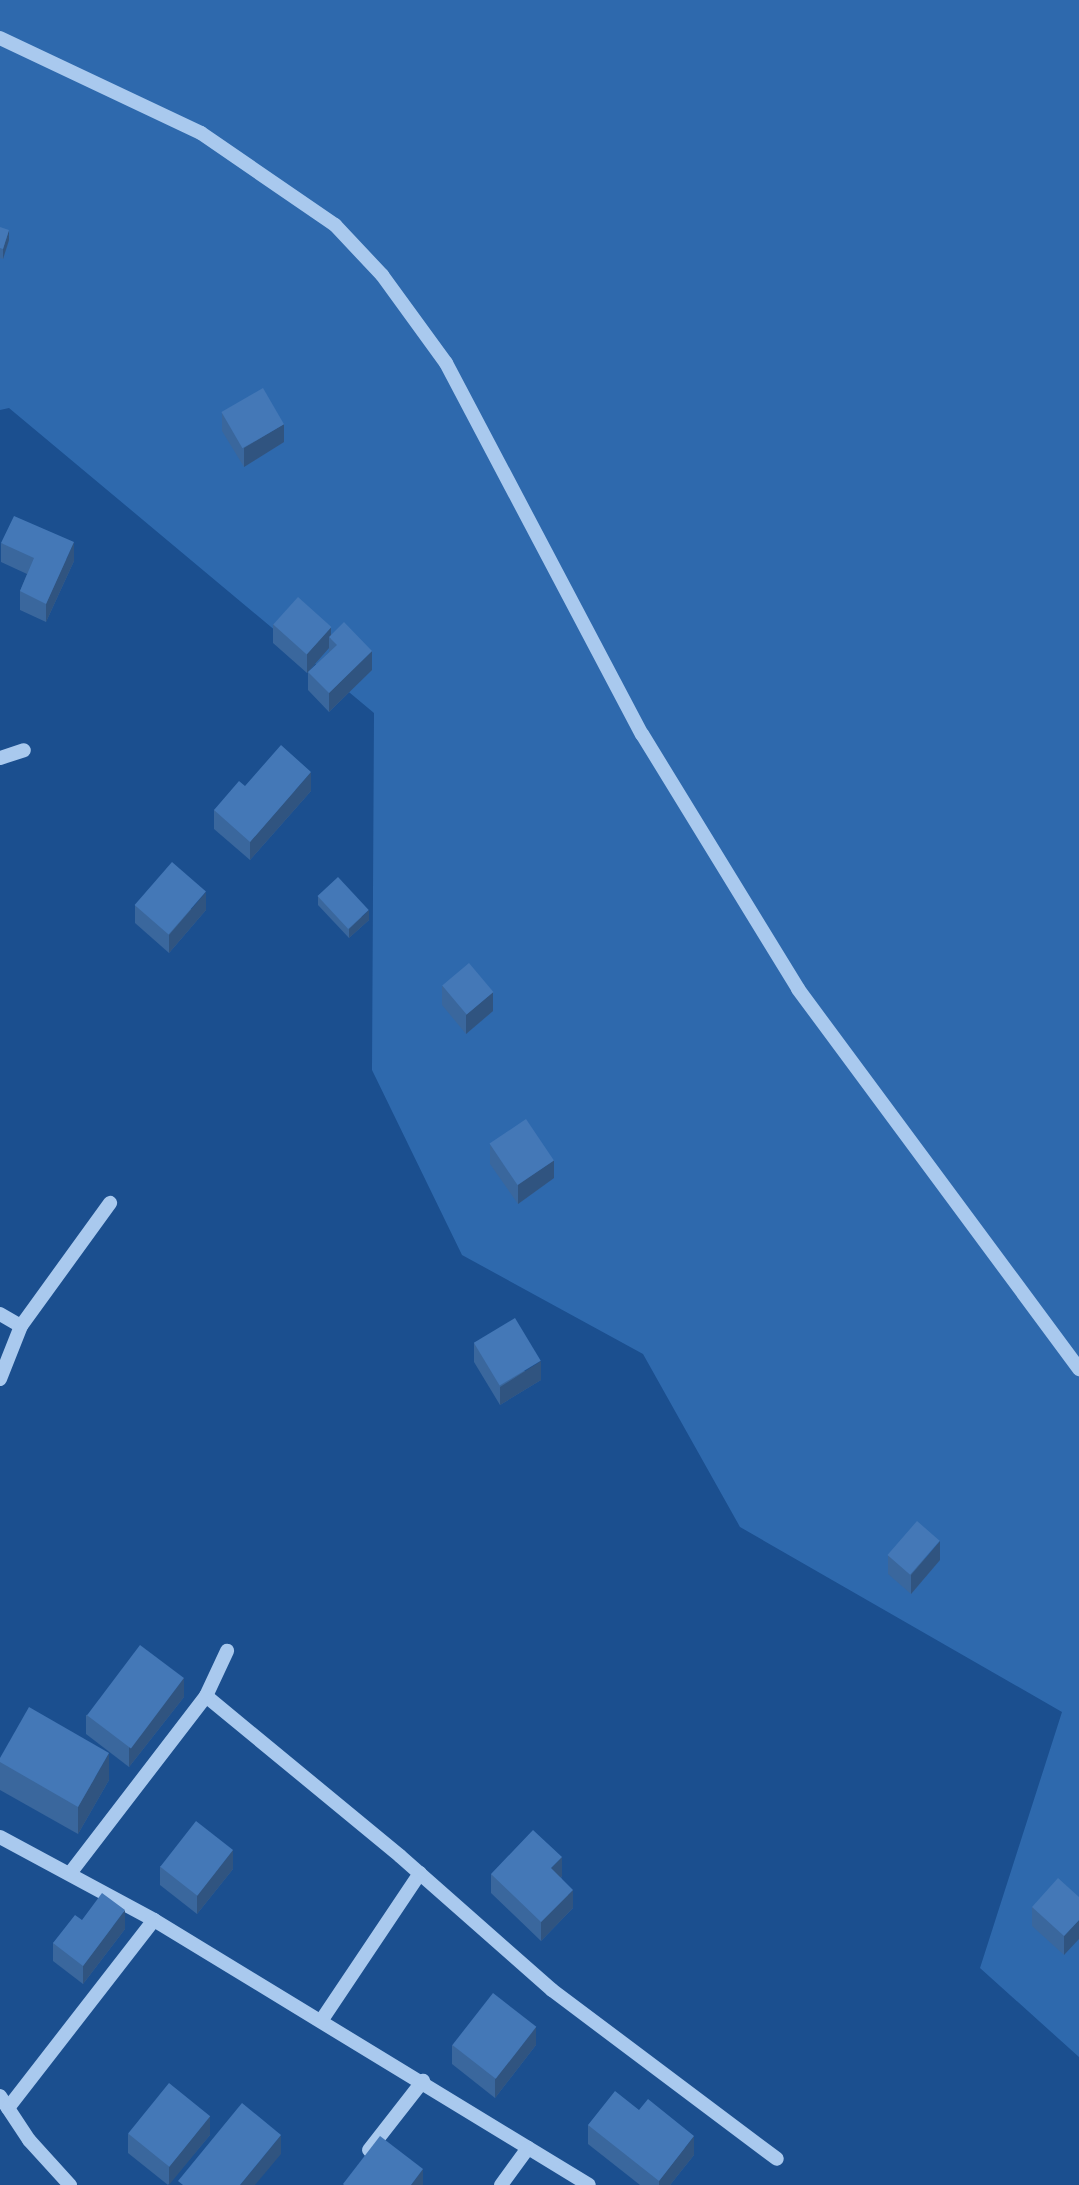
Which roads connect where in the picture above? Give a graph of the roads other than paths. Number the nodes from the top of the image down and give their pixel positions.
1 (0, 38) edge
2 (24, 750) dead end
3 (0, 758) edge
4 (110, 1203) dead end
5 (0, 1314) edge
6 (21, 1326) junction
7 (1079, 1369) edge
8 (0, 1379) edge
9 (227, 1651) dead end
10 (206, 1696) junction
11 (0, 1837) edge
12 (71, 1872) junction
13 (420, 1873) junction
14 (154, 1920) junction
15 (321, 2021) junction
16 (423, 2081) junction
17 (4, 2102) edge
18 (528, 2148) junction
19 (777, 2159) dead end
20 (360, 2162) edge
21 (70, 2185) edge
22 (501, 2185) edge
23 (589, 2185) edge

1 - 7 street
2 - 3 street
4 - 6 street
5 - 6 street
6 - 8 street
9 - 10 street
10 - 12 street
10 - 13 street
11 - 12 street
12 - 14 street
13 - 15 street
13 - 19 street
14 - 15 street
14 - 17 street
15 - 16 street
16 - 18 street
16 - 20 street
17 - 21 street
18 - 22 street
18 - 23 street

